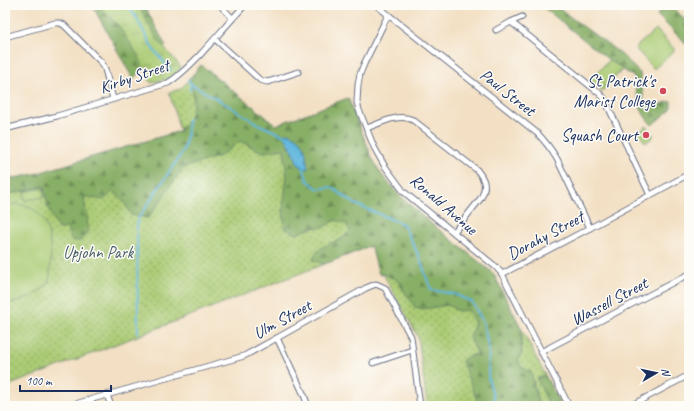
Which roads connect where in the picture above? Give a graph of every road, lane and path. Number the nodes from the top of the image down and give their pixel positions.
1 (220, 5) edge
2 (244, 5) edge
3 (376, 5) edge
4 (388, 15) junction
5 (522, 17) dead end
6 (232, 18) junction
7 (511, 22) junction
8 (496, 30) dead end
9 (5, 37) edge
10 (215, 39) junction
11 (298, 72) dead end
12 (113, 99) junction
13 (367, 128) junction
14 (5, 129) edge
15 (689, 174) edge
16 (650, 195) junction
17 (590, 228) junction
18 (454, 232) junction
19 (502, 274) junction
20 (689, 274) edge
21 (277, 338) junction
22 (412, 350) junction
23 (541, 352) junction
24 (373, 363) dead end
25 (689, 375) edge
26 (107, 395) junction
27 (68, 406) edge
28 (111, 406) edge
29 (308, 406) edge
30 (420, 406) edge
31 (569, 406) edge
32 (630, 406) edge

1 - 6 street
2 - 6 street, Kirby Street
3 - 4 street, Paul Street
4 - 13 street, Ronald Avenue
4 - 17 street, Paul Street
5 - 7 street
6 - 10 street, Kirby Street
7 - 8 street
7 - 16 street
9 - 12 street
10 - 11 street
10 - 12 street, Kirby Street
12 - 14 street, Kirby Street
13 - 18 street, Ronald Avenue
13 - 18 street
15 - 16 street, Dorahy Street
16 - 17 street, Dorahy Street
17 - 19 street, Dorahy Street
18 - 19 street, Ronald Avenue
19 - 23 street, Dorahy Street
20 - 23 street, Wassell Street
21 - 22 street, Ulm Street
21 - 26 street, Ulm Street
21 - 29 street
22 - 24 street
22 - 30 street, Ulm Street
23 - 31 street, Dorahy Street
25 - 32 street
26 - 27 street, Ulm Street
26 - 28 street

